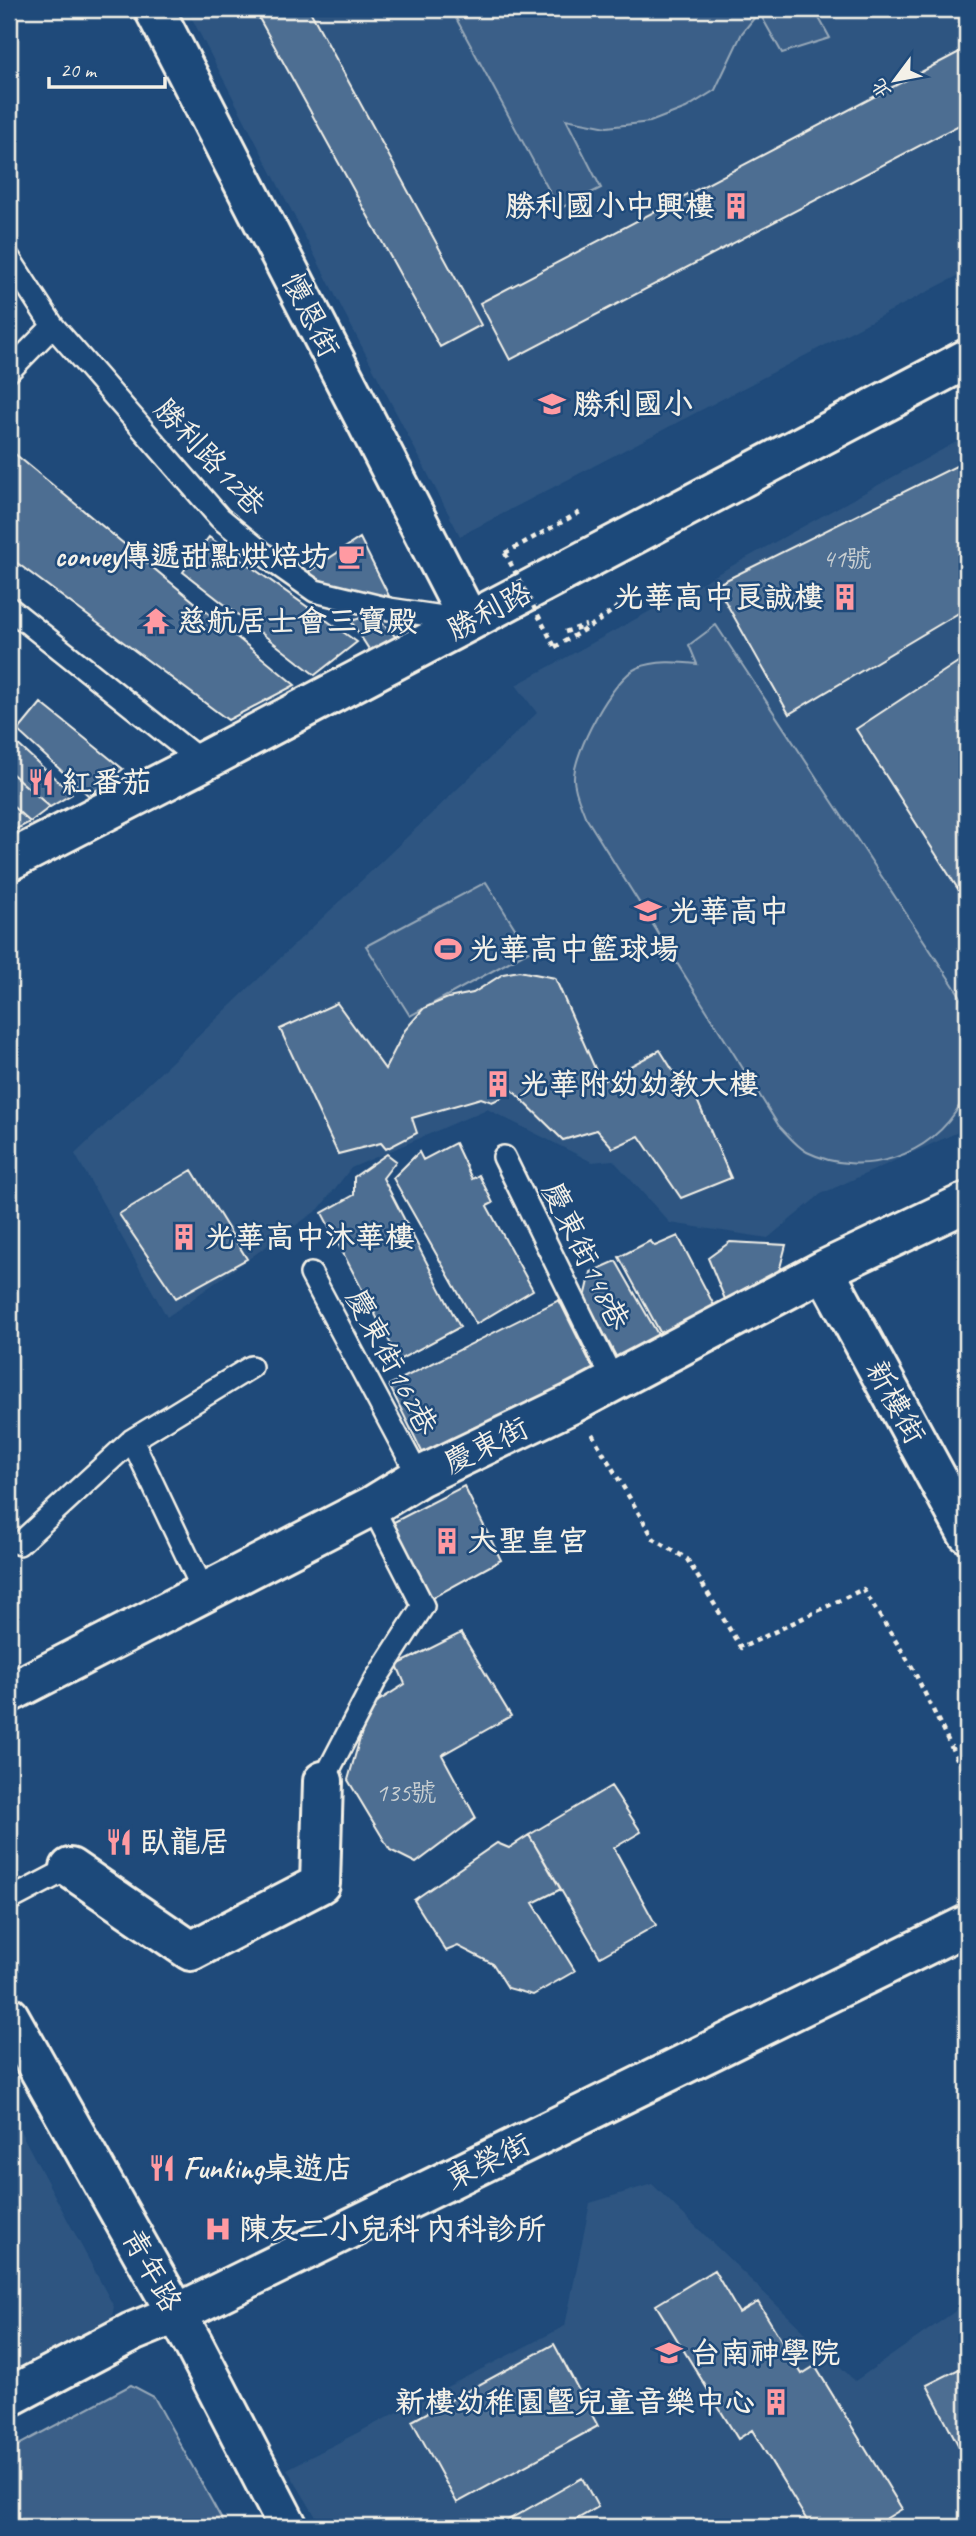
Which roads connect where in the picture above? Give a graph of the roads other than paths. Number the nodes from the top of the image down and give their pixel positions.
1 (154, 9) edge
2 (9, 258) edge
3 (53, 326) junction
4 (967, 359) edge
5 (9, 371) edge
6 (9, 608) edge
7 (469, 621) junction
8 (202, 762) junction
9 (13, 853) edge
10 (504, 1157) dead end
11 (967, 1202) edge
12 (824, 1270) junction
13 (312, 1274) dead end
14 (251, 1367) dead end
15 (614, 1382) junction
16 (132, 1440) junction
17 (419, 1478) junction
18 (372, 1506) junction
19 (967, 1533) edge
20 (19, 1544) dead end
21 (204, 1592) junction
22 (9, 1693) edge
23 (323, 1781) joint
24 (70, 1868) joint
25 (9, 1900) edge
26 (967, 1925) edge
27 (9, 2016) edge
28 (176, 2314) junction
29 (9, 2397) edge
30 (288, 2527) edge

1 - 7 street, 懷恩街
2 - 3 lane, 勝利路12巷
3 - 5 lane
3 - 7 lane, 勝利路12巷
4 - 7 street, 勝利路
6 - 8 lane
7 - 8 street, 勝利路
8 - 9 street, 勝利路
10 - 15 lane, 慶東街148巷
11 - 12 street, 慶東街
12 - 15 street, 慶東街
12 - 19 street, 新樓街
13 - 17 lane, 慶東街162巷
14 - 16 lane
15 - 17 street, 慶東街
16 - 20 lane
16 - 21 lane
17 - 18 street, 慶東街
18 - 21 street, 慶東街
18 - 23 lane
21 - 22 street, 慶東街
23 - 24 street
24 - 25 lane
26 - 28 street, 東榮街
27 - 28 street, 青年路
28 - 29 street, 東榮街
28 - 30 street, 青年路

